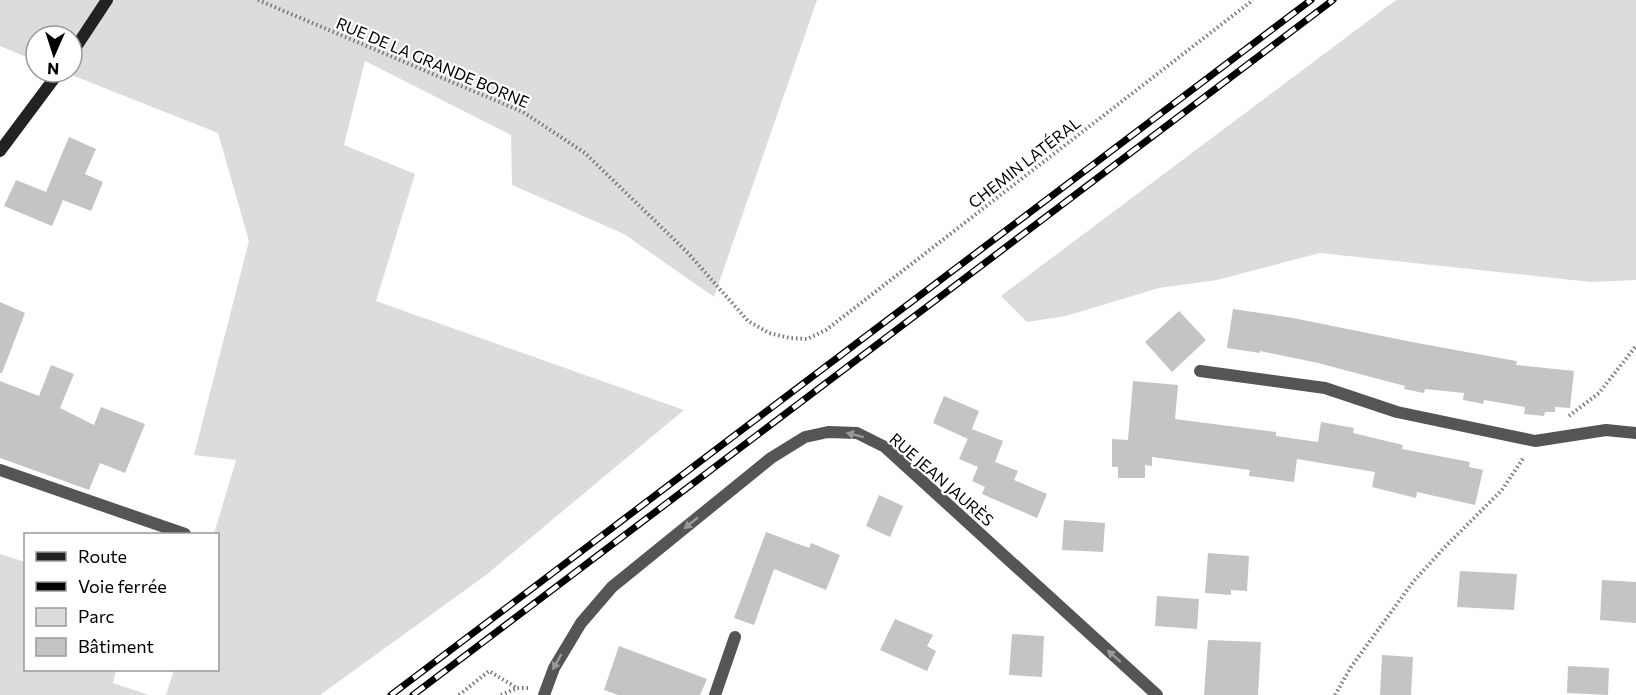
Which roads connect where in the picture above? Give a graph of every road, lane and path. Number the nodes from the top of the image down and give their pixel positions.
1 (107, 0) edge
2 (258, 0) edge
3 (1253, 0) edge
4 (84, 35) edge
5 (50, 84) edge
6 (0, 151) edge
7 (807, 339) joint
8 (1636, 346) edge
9 (1200, 371) dead end
10 (1563, 421) dead end
11 (1636, 434) edge
12 (1535, 441) junction
13 (0, 470) edge
14 (182, 533) edge
15 (735, 637) dead end
16 (517, 688) junction
17 (545, 692) edge
18 (459, 695) edge
19 (501, 695) edge
20 (715, 695) edge
21 (1157, 695) edge
22 (1335, 695) edge

1 - 4 main road
2 - 7 path, RUE DE LA GRANDE BORNE
3 - 7 path, CHEMIN LATÉRAL
5 - 6 main road
8 - 10 path
9 - 12 street
11 - 12 street
12 - 22 path
13 - 14 street
15 - 20 street
16 - 17 path
16 - 18 path
16 - 19 path
21 -> 17 street, RUE JEAN JAURÈS

